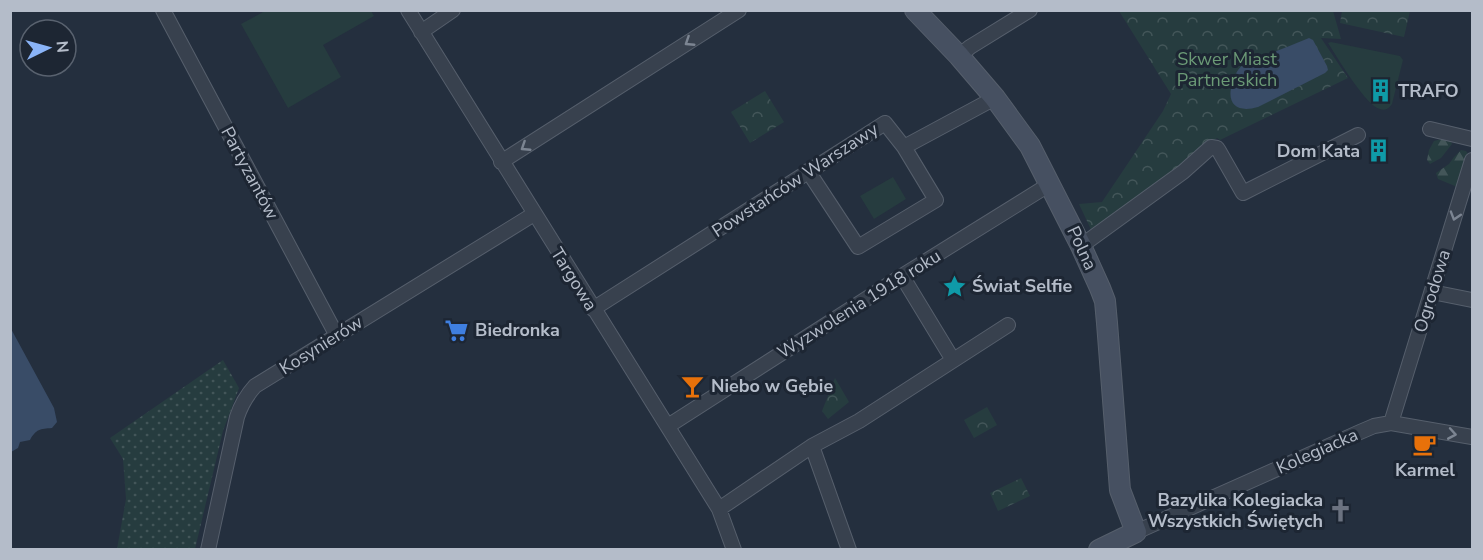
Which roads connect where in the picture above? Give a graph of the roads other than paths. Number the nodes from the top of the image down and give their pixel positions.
1 (163, 10) edge
2 (408, 10) edge
3 (453, 10) edge
4 (739, 10) edge
5 (915, 10) edge
6 (1029, 10) edge
7 (421, 32) junction
8 (959, 56) junction
9 (995, 98) junction
10 (1430, 129) dead end
11 (1358, 135) dead end
12 (1473, 139) edge
13 (904, 147) junction
14 (1473, 160) edge
15 (501, 162) junction
16 (808, 171) junction
17 (1050, 184) junction
18 (534, 214) junction
19 (1081, 246) junction
20 (902, 276) junction
21 (1432, 292) junction
22 (1473, 300) edge
23 (593, 309) junction
24 (1008, 325) dead end
25 (337, 336) junction
26 (953, 360) junction
27 (1391, 423) junction
28 (668, 426) junction
29 (1473, 437) edge
30 (812, 446) junction
31 (718, 509) junction
32 (1136, 532) junction
33 (208, 549) edge
34 (734, 549) edge
35 (849, 549) edge
36 (1099, 549) edge

1 - 25 street, Partyzantów
2 - 7 street, Targowa
3 - 7 street
4 -> 15 street
5 - 8 street, Polna
6 - 8 street
7 - 15 street, Targowa
8 - 9 street, Polna
9 - 13 street, Powstańców Warszawy
9 - 17 street, Polna
10 - 12 street
11 - 19 street
13 - 16 street, Powstańców Warszawy
13 - 16 street
14 -> 21 street, Ogrodowa
15 - 18 street, Targowa
16 - 23 street, Powstańców Warszawy
17 - 19 street, Polna
17 - 20 street, Wyzwolenia 1918 roku
18 - 23 street, Targowa
18 - 25 street, Kosynierów
19 - 32 street, Polna
20 - 26 street
20 - 28 street, Wyzwolenia 1918 roku
21 - 22 street
21 - 27 street, Ogrodowa
23 - 28 street, Targowa
24 - 26 street
25 - 33 street, Kosynierów
26 - 30 street
27 -> 29 street, Kolegiacka
27 - 32 street, Kolegiacka
28 - 31 street, Targowa
30 - 31 street
30 - 35 street
31 - 34 street, Targowa
32 - 36 street

